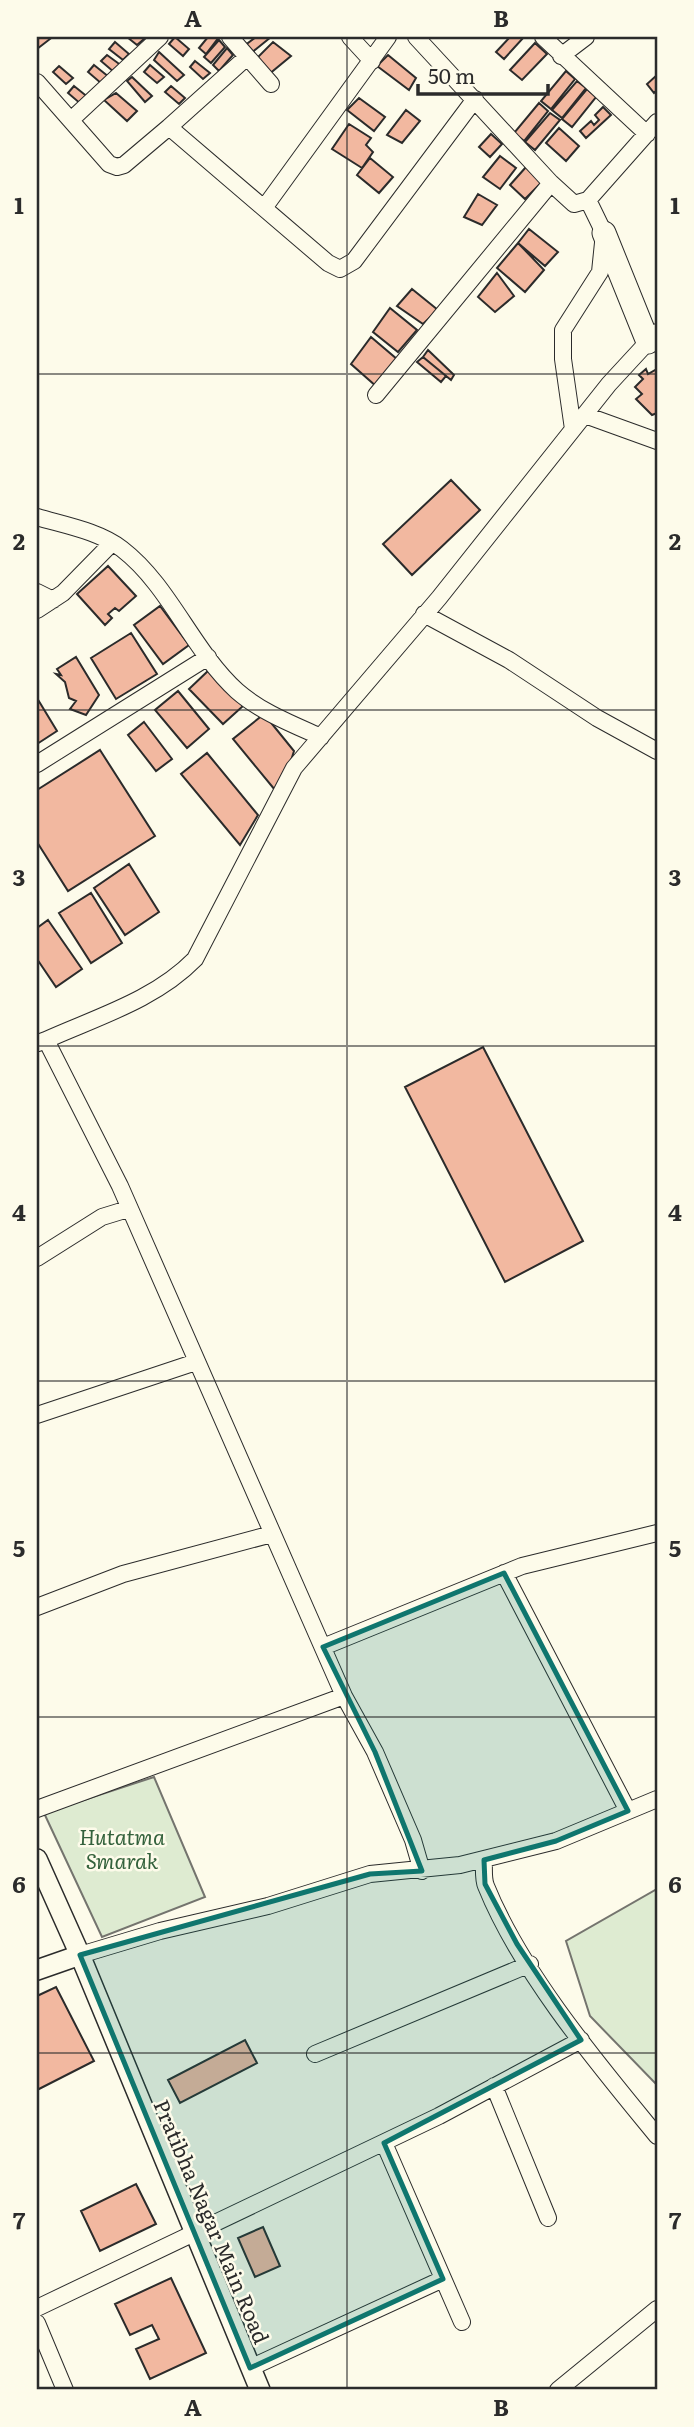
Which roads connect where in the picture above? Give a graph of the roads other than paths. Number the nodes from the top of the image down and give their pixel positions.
1 (160, 37) edge
2 (230, 37) edge
3 (350, 37) edge
4 (388, 37) edge
5 (416, 37) edge
6 (542, 37) edge
7 (586, 37) edge
8 (561, 56) junction
9 (247, 57) junction
10 (372, 61) junction
11 (37, 82) edge
12 (271, 84) dead end
13 (475, 99) junction
14 (72, 119) junction
15 (169, 127) junction
16 (652, 128) edge
17 (551, 183) junction
18 (588, 200) junction
19 (264, 208) junction
20 (604, 233) junction
21 (653, 337) edge
22 (376, 396) dead end
23 (585, 415) junction
24 (573, 429) junction
25 (657, 441) edge
26 (37, 517) edge
27 (112, 543) junction
28 (37, 592) edge
29 (53, 600) junction
30 (37, 610) edge
31 (424, 614) junction
32 (208, 657) junction
33 (321, 737) junction
34 (657, 751) edge
35 (37, 764) edge
36 (41, 1042) edge
37 (128, 1209) junction
38 (37, 1258) edge
39 (196, 1362) junction
40 (37, 1415) edge
41 (657, 1533) edge
42 (272, 1534) junction
43 (504, 1573) junction
44 (37, 1607) edge
45 (323, 1647) junction
46 (344, 1696) junction
47 (657, 1799) edge
48 (37, 1810) edge
49 (628, 1811) junction
50 (37, 1859) edge
51 (484, 1860) junction
52 (422, 1871) junction
53 (80, 1955) junction
54 (530, 1964) junction
55 (37, 1970) edge
56 (581, 2040) junction
57 (315, 2054) dead end
58 (494, 2086) junction
59 (657, 2136) edge
60 (384, 2143) junction
61 (548, 2218) dead end
62 (196, 2234) junction
63 (443, 2279) junction
64 (37, 2308) edge
65 (657, 2309) edge
66 (462, 2322) dead end
67 (37, 2323) edge
68 (250, 2368) junction
69 (576, 2385) edge
70 (65, 2390) edge
71 (260, 2390) edge
72 (558, 2390) edge

1 - 14 street
2 - 9 street
3 - 10 street
4 - 10 street
5 - 13 street
6 - 8 street
7 - 8 street
8 - 16 street
9 - 12 street
9 - 15 street
10 - 19 street
11 - 14 street
13 - 17 street
13 - 19 street
14 - 15 street
15 - 19 street
16 - 18 street
17 - 18 street
17 - 22 street
18 - 20 street
20 - 21 main road
20 - 24 street
21 - 23 street
23 - 24 street
23 - 25 street
24 - 31 street
26 - 27 street
27 - 29 street
27 - 32 street
28 - 29 street
29 - 30 street
31 - 33 street
31 - 34 street
32 - 33 street
32 - 35 street
33 - 36 street
36 - 37 street
37 - 38 street
37 - 39 street
39 - 40 street
39 - 42 street
41 - 43 street
42 - 44 street
42 - 45 street
43 - 45 street
43 - 49 street
45 - 46 street
46 - 48 street
46 - 52 street
47 - 49 street
49 - 51 street
50 - 53 street, Pratibha Nagar Main Road
51 - 52 street
51 - 54 street
52 - 53 street
53 - 55 street
53 - 62 street, Pratibha Nagar Main Road
54 - 56 street
54 - 57 street
56 - 58 street
56 - 59 street
58 - 60 street
58 - 61 street
60 - 62 street
60 - 63 street
62 - 64 street
62 - 68 street, Pratibha Nagar Main Road
63 - 66 street
63 - 68 street
65 - 69 street
67 - 70 street
68 - 71 street, Pratibha Nagar Main Road
69 - 72 street

